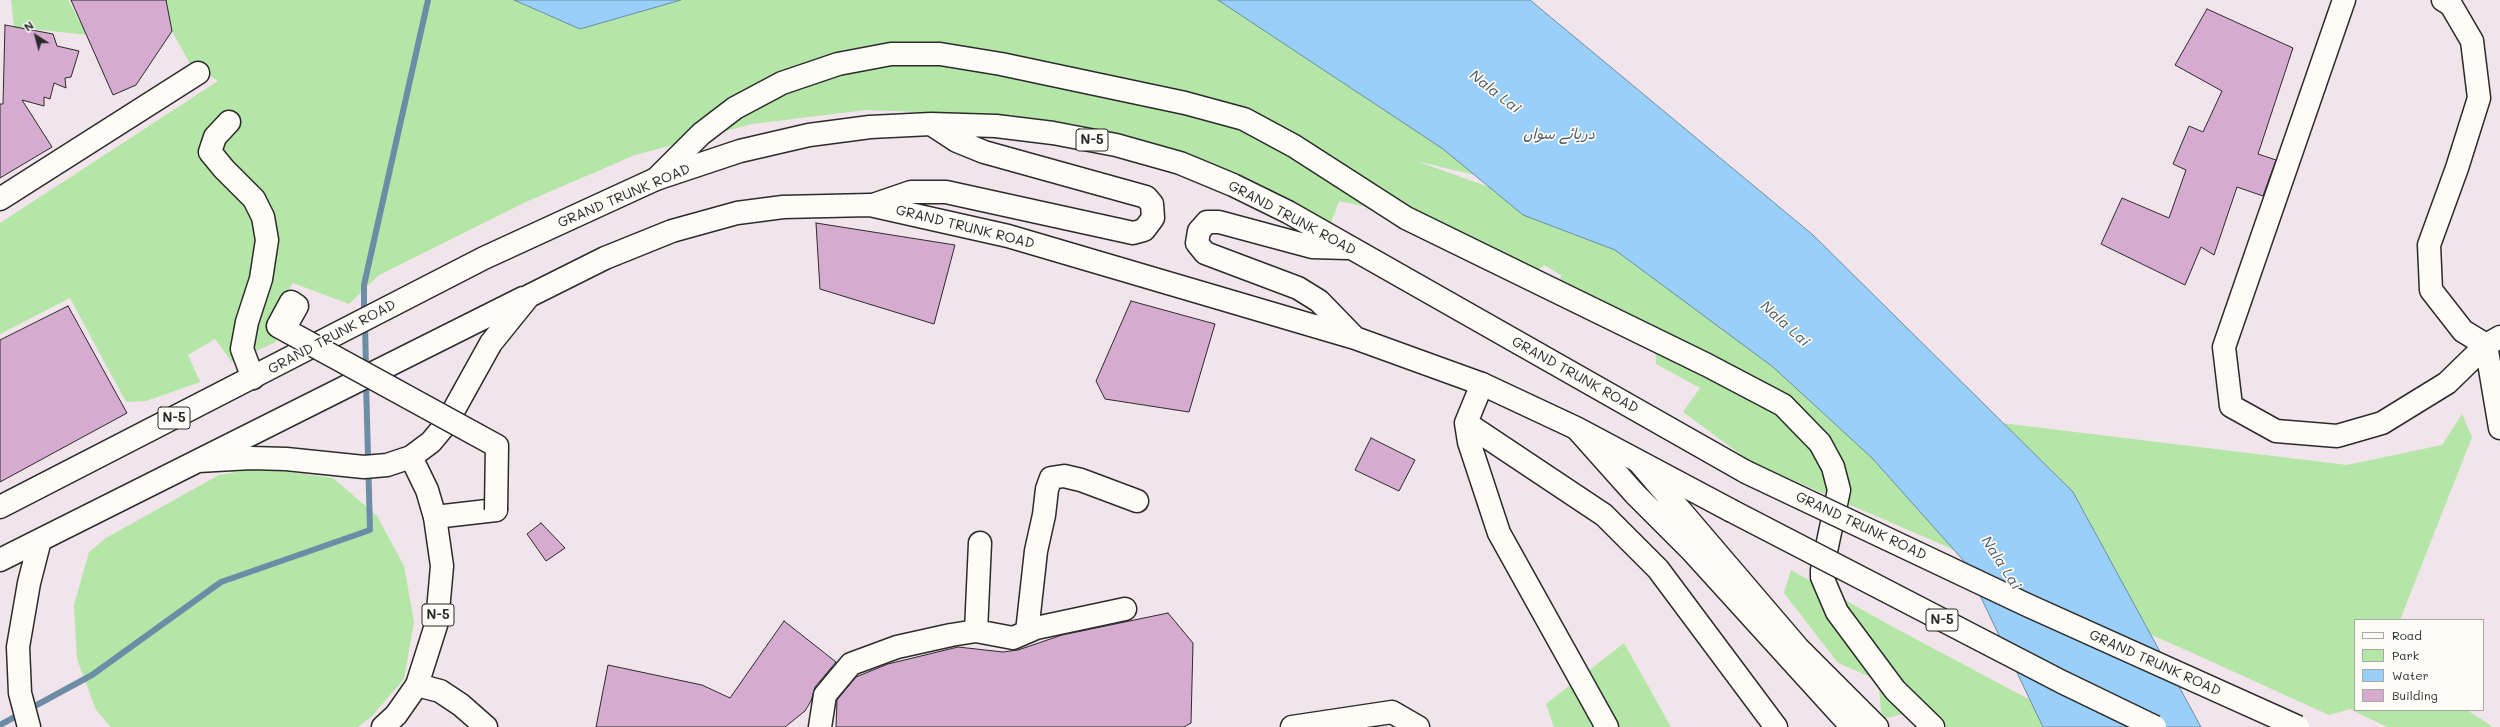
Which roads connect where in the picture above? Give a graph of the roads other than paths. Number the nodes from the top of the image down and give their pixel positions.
1 (2344, 0) edge
2 (2443, 0) edge
3 (198, 73) dead end
4 (229, 122) dead end
5 (931, 124) junction
6 (656, 179) junction
7 (0, 199) edge
8 (870, 205) junction
9 (1348, 248) junction
10 (529, 296) junction
11 (1355, 338) junction
12 (2493, 341) edge
13 (325, 342) junction
14 (253, 378) junction
15 (1482, 384) junction
16 (1466, 423) junction
17 (1576, 428) junction
18 (2500, 428) edge
19 (411, 457) junction
20 (198, 461) junction
21 (1639, 461) junction
22 (1137, 501) dead end
23 (0, 507) edge
24 (435, 517) junction
25 (40, 540) junction
26 (980, 543) dead end
27 (0, 560) edge
28 (1125, 609) dead end
29 (976, 631) junction
30 (1028, 632) junction
31 (417, 685) junction
32 (29, 727) edge
33 (383, 727) edge
34 (486, 727) edge
35 (820, 727) edge
36 (1292, 727) edge
37 (1418, 727) edge
38 (1607, 727) edge
39 (1776, 727) edge
40 (1852, 727) edge
41 (1877, 727) edge
42 (1933, 727) edge
43 (2155, 727) edge
44 (2298, 727) edge

1 - 12 main road
2 - 12 main road
3 - 7 main road
4 - 14 main road
5 - 6 main road, GRAND TRUNK ROAD / N-5
5 - 8 main road
5 - 9 main road, GRAND TRUNK ROAD / N-5
6 - 13 main road, GRAND TRUNK ROAD / N-5
6 - 42 main road
8 - 10 main road, GRAND TRUNK ROAD / N-5
8 - 11 main road, GRAND TRUNK ROAD / N-5
9 - 11 main road
9 - 44 main road, GRAND TRUNK ROAD / N-5, bridge
10 - 19 main road, GRAND TRUNK ROAD / N-5
10 - 20 main road, GRAND TRUNK ROAD / N-5
11 - 15 main road, GRAND TRUNK ROAD / N-5
12 - 18 main road
13 - 14 main road, GRAND TRUNK ROAD / N-5
13 - 24 main road, bridge
14 - 23 main road, GRAND TRUNK ROAD / N-5
15 - 16 main road
15 - 17 main road, GRAND TRUNK ROAD / N-5
16 - 38 main road
16 - 39 main road
17 - 21 main road, GRAND TRUNK ROAD / N-5
17 - 40 main road
19 - 20 main road, GRAND TRUNK ROAD / N-5
19 - 24 main road, N-5
20 - 25 main road, GRAND TRUNK ROAD / N-5
21 - 41 main road
21 - 43 main road, GRAND TRUNK ROAD / N-5, bridge
22 - 30 main road
24 - 31 main road, N-5
25 - 27 main road, GRAND TRUNK ROAD / N-5
25 - 32 main road
26 - 29 main road
28 - 30 main road
29 - 30 main road
29 - 35 main road
31 - 33 main road, N-5
31 - 34 main road
36 - 37 main road

